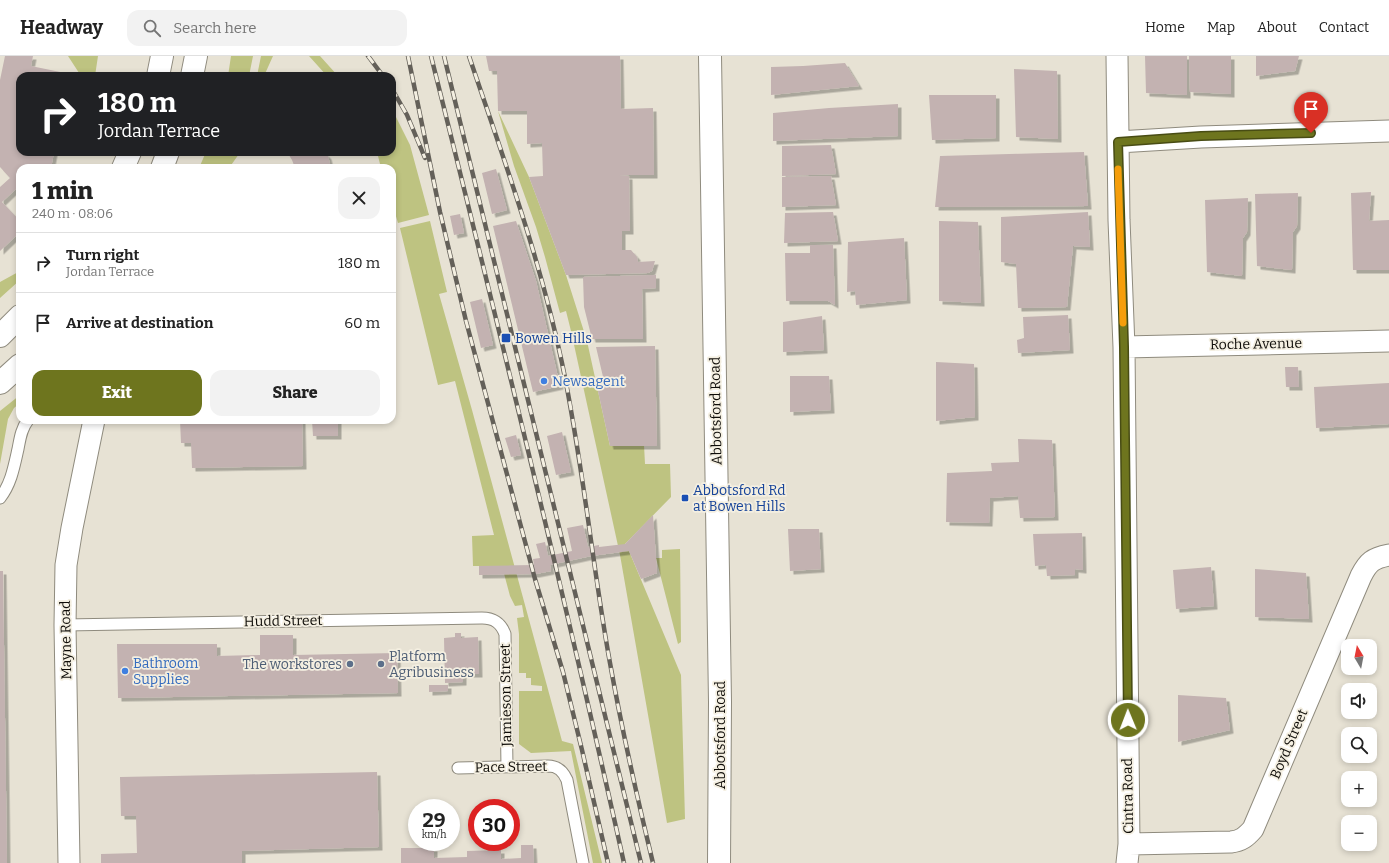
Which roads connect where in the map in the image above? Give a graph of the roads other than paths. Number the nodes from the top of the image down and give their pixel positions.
1 (162, 56) edge
2 (196, 56) edge
3 (710, 56) edge
4 (1117, 56) edge
5 (159, 72) edge
6 (193, 72) edge
7 (1389, 131) edge
8 (1118, 142) junction
9 (16, 320) edge
10 (0, 336) edge
11 (1389, 341) edge
12 (1124, 347) junction
13 (16, 369) edge
14 (0, 383) edge
15 (26, 424) edge
16 (93, 424) edge
17 (0, 498) edge
18 (1389, 555) edge
19 (65, 624) junction
20 (500, 624) joint
21 (507, 767) junction
22 (458, 768) dead end
23 (1128, 854) edge
24 (69, 863) edge
25 (583, 863) edge
26 (719, 863) edge

1 - 5 highway
2 - 6 highway
3 - 26 highway, Abbotsford Road
4 - 8 street, Cintra Road
7 - 8 street
8 - 12 street, Cintra Road
9 - 10 highway
11 - 12 street, Roche Avenue
12 - 23 street, Cintra Road
13 - 14 highway
15 - 17 lane
16 - 19 street, Mayne Road
18 - 23 street, Boyd Street
19 - 20 lane, Hudd Street
19 - 24 street, Mayne Road
20 - 21 lane, Jamieson Street
21 - 22 lane, Pace Street
21 - 25 lane, Pace Street

